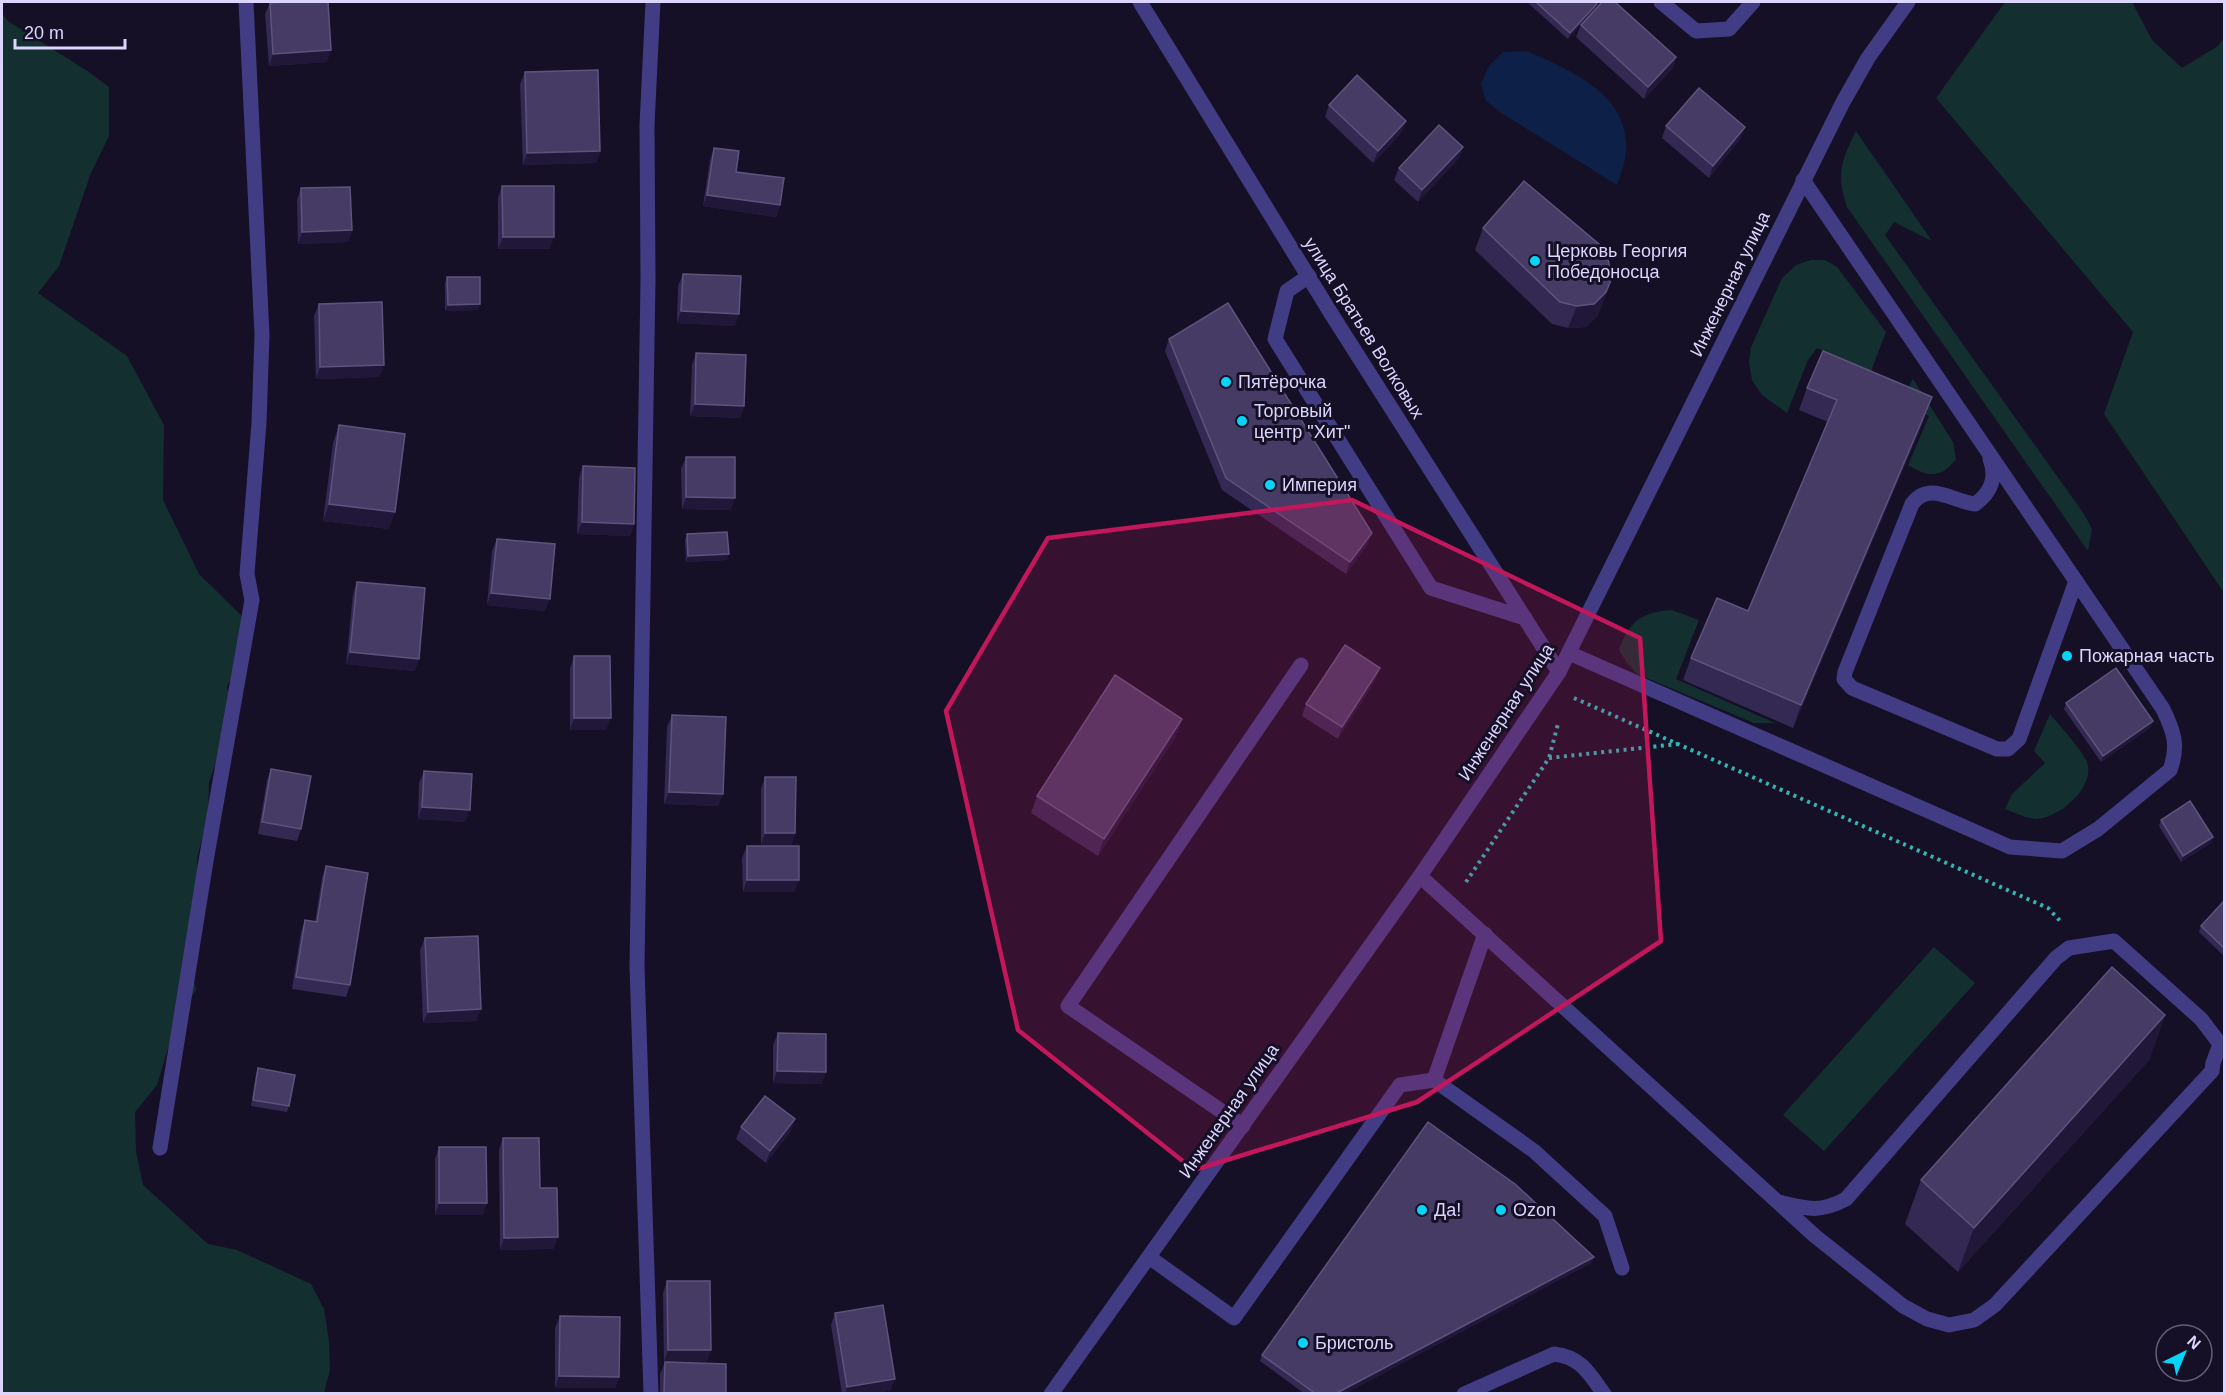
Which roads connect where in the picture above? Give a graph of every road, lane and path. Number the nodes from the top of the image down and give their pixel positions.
1 (246, 2) edge
2 (653, 2) edge
3 (1140, 2) edge
4 (1661, 2) edge
5 (1753, 2) edge
6 (1908, 2) edge
7 (1803, 180) junction
8 (1309, 276) junction
9 (1985, 448) junction
10 (2076, 581) junction
11 (1525, 618) junction
12 (1569, 653) junction
13 (1301, 665) dead end
14 (1559, 672) junction
15 (1549, 687) junction
16 (1566, 694) junction
17 (1678, 744) junction
18 (1549, 758) junction
19 (1420, 876) junction
20 (1452, 904) junction
21 (1485, 934) junction
22 (2083, 945) junction
23 (2222, 1047) edge
24 (1434, 1080) junction
25 (1243, 1126) junction
26 (160, 1148) dead end
27 (1779, 1202) junction
28 (1149, 1257) junction
29 (1622, 1268) dead end
30 (651, 1394) edge
31 (1051, 1394) edge
32 (1464, 1394) edge
33 (1604, 1394) edge

1 - 26 street
2 - 30 street
3 - 8 street, улица Братьев Волковых
4 - 5 street
6 - 7 street, Инженерная улица
7 - 9 street
7 - 12 street, Инженерная улица
8 - 11 street, улица Братьев Волковых
8 - 11 street
9 - 10 street
9 - 10 street
10 - 12 street
11 - 14 street, улица Братьев Волковых
12 - 14 street, Инженерная улица
13 - 25 street
14 - 15 street, Инженерная улица
15 - 16 path
15 - 19 street, Инженерная улица
16 - 17 path
16 - 18 path
17 - 18 path
17 - 22 path
18 - 20 path
19 - 20 street
19 - 25 street, Инженерная улица
20 - 21 street
21 - 24 street
21 - 27 street
22 - 23 street
22 - 27 street
23 - 27 street
24 - 28 street
24 - 29 street
25 - 28 street, Инженерная улица
28 - 31 street, Инженерная улица
32 - 33 street

